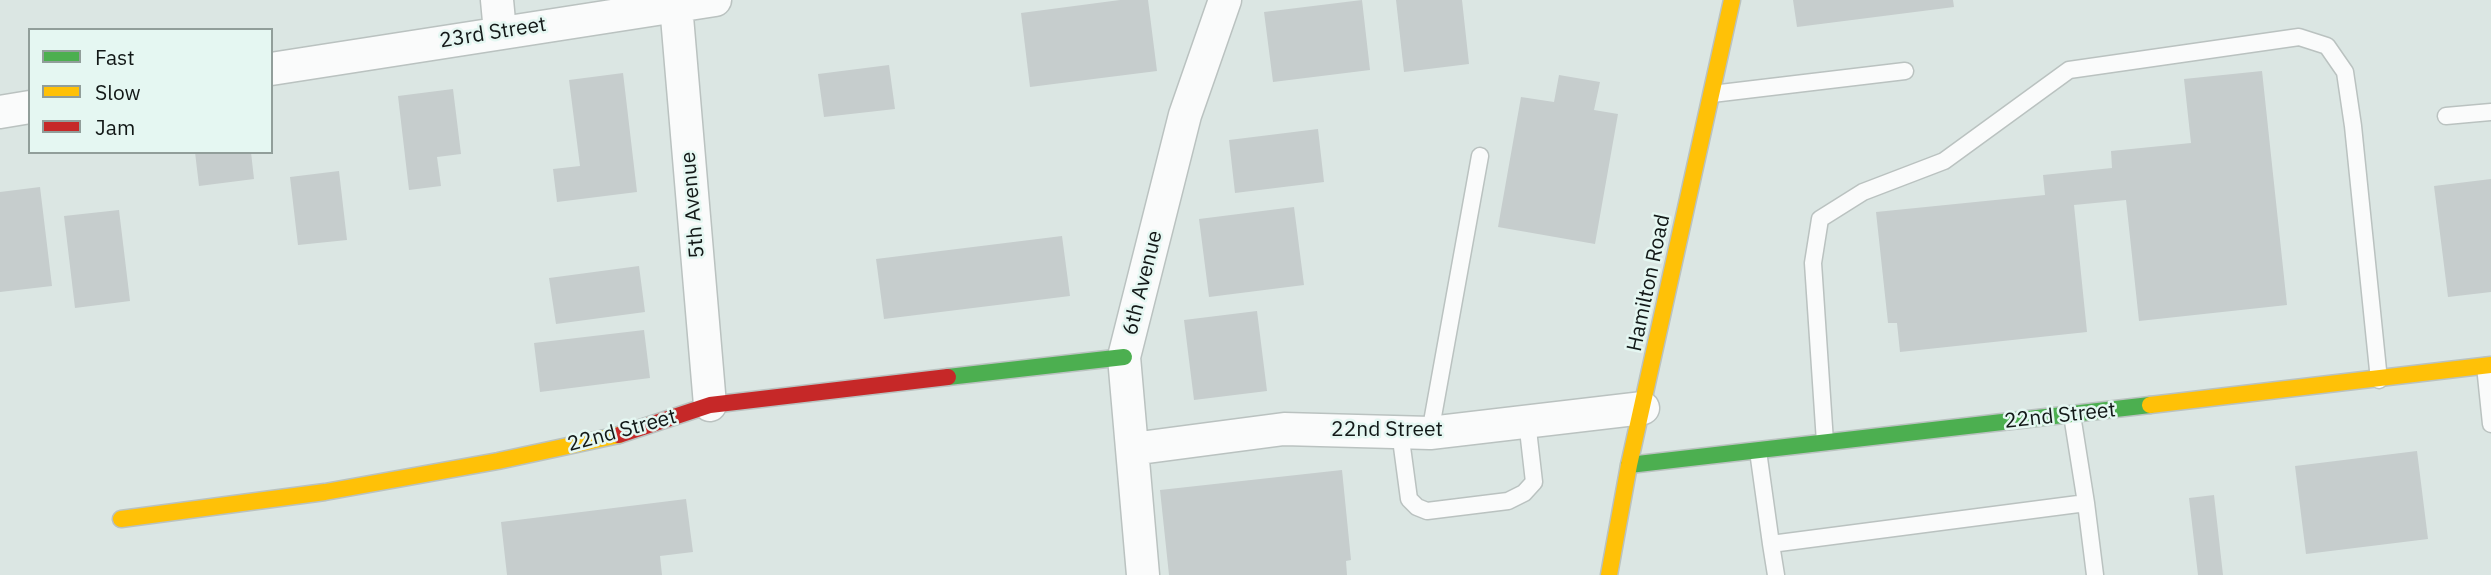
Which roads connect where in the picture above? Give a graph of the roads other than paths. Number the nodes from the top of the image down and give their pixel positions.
1 (496, 0) edge
2 (715, 0) edge
3 (1225, 0) edge
4 (1732, 0) edge
5 (676, 5) junction
6 (500, 32) junction
7 (273, 69) edge
8 (1905, 71) dead end
9 (1712, 94) junction
10 (28, 107) edge
11 (0, 112) edge
12 (2491, 112) edge
13 (2446, 116) dead end
14 (1480, 156) dead end
15 (1124, 357) junction
16 (2488, 366) edge
17 (2379, 380) junction
18 (710, 405) junction
19 (1643, 408) junction
20 (2072, 415) junction
21 (1527, 421) junction
22 (2491, 424) edge
23 (1415, 432) junction
24 (1825, 442) junction
25 (1132, 449) junction
26 (1758, 451) junction
27 (1629, 465) junction
28 (2086, 503) junction
29 (121, 519) dead end
30 (1772, 544) junction
31 (1143, 575) edge
32 (1609, 575) edge
33 (1776, 575) edge
34 (2095, 575) edge

1 - 6 street
2 - 5 street, 23rd Street
3 - 15 street, 6th Avenue
4 - 9 street, Hamilton Road
5 - 6 street, 23rd Street
5 - 18 street, 5th Avenue
6 - 7 street, 23rd Street
8 - 9 lane
9 - 19 street, Hamilton Road
10 - 11 street
12 - 13 lane
14 - 23 lane
15 - 18 street, 22nd Street
15 - 25 street, 6th Avenue
16 - 17 street, 22nd Street
16 - 22 lane
17 - 20 street, 22nd Street
17 - 24 lane
18 - 29 street, 22nd Street
19 - 21 street, 22nd Street
19 - 27 street, Hamilton Road
20 - 24 street, 22nd Street
20 - 28 lane
21 - 23 street, 22nd Street
21 - 23 lane
23 - 25 street, 22nd Street
24 - 26 street, 22nd Street
25 - 31 street, 6th Avenue
26 - 27 street, 22nd Street
26 - 30 lane
27 - 32 street, Hamilton Road
28 - 30 lane
28 - 34 lane
30 - 33 lane

